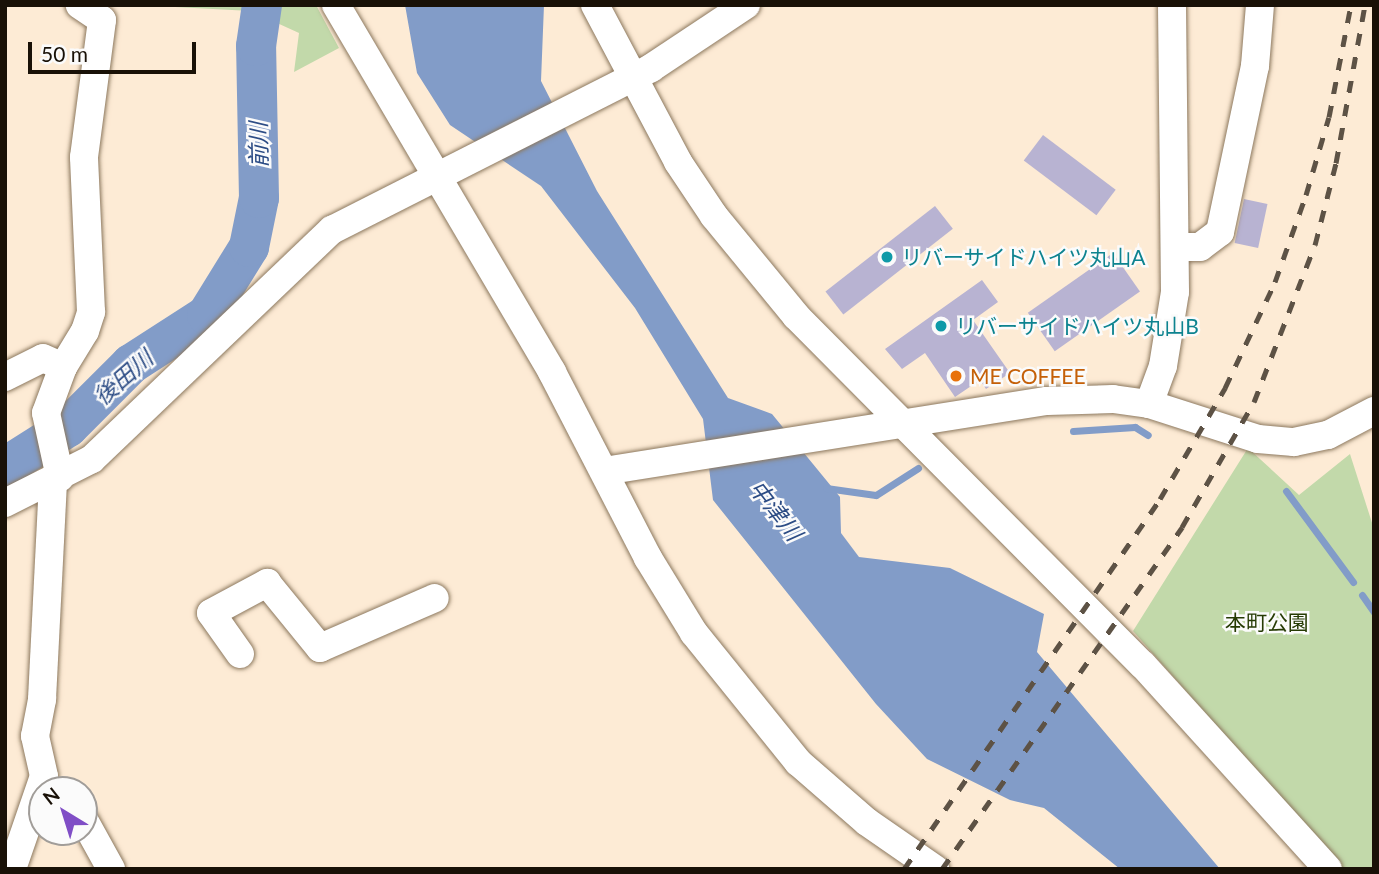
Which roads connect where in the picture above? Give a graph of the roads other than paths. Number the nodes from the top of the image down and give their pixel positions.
1 (80, 5) edge
2 (336, 5) edge
3 (595, 5) edge
4 (746, 5) edge
5 (1172, 5) edge
6 (1260, 5) edge
7 (626, 80) junction
8 (445, 172) junction
9 (1175, 247) junction
10 (63, 367) junction
11 (5, 377) edge
12 (1149, 404) junction
13 (1374, 411) edge
14 (904, 424) junction
15 (604, 471) junction
16 (56, 474) junction
17 (5, 502) edge
18 (435, 598) dead end
19 (240, 654) dead end
20 (48, 776) edge
21 (28, 833) edge
22 (98, 845) edge
23 (12, 869) edge
24 (111, 869) edge
25 (935, 869) edge
26 (1328, 869) edge

1 - 10 street
2 - 8 street
3 - 7 street
4 - 7 street
5 - 9 street
6 - 9 street
7 - 8 street
7 - 14 street
8 - 15 street
8 - 16 street
9 - 12 street
10 - 11 street
10 - 16 street
12 - 13 street
12 - 14 street
14 - 15 street
14 - 26 street
15 - 25 street
16 - 17 street
16 - 20 street
18 - 19 street
21 - 23 street
22 - 24 street

